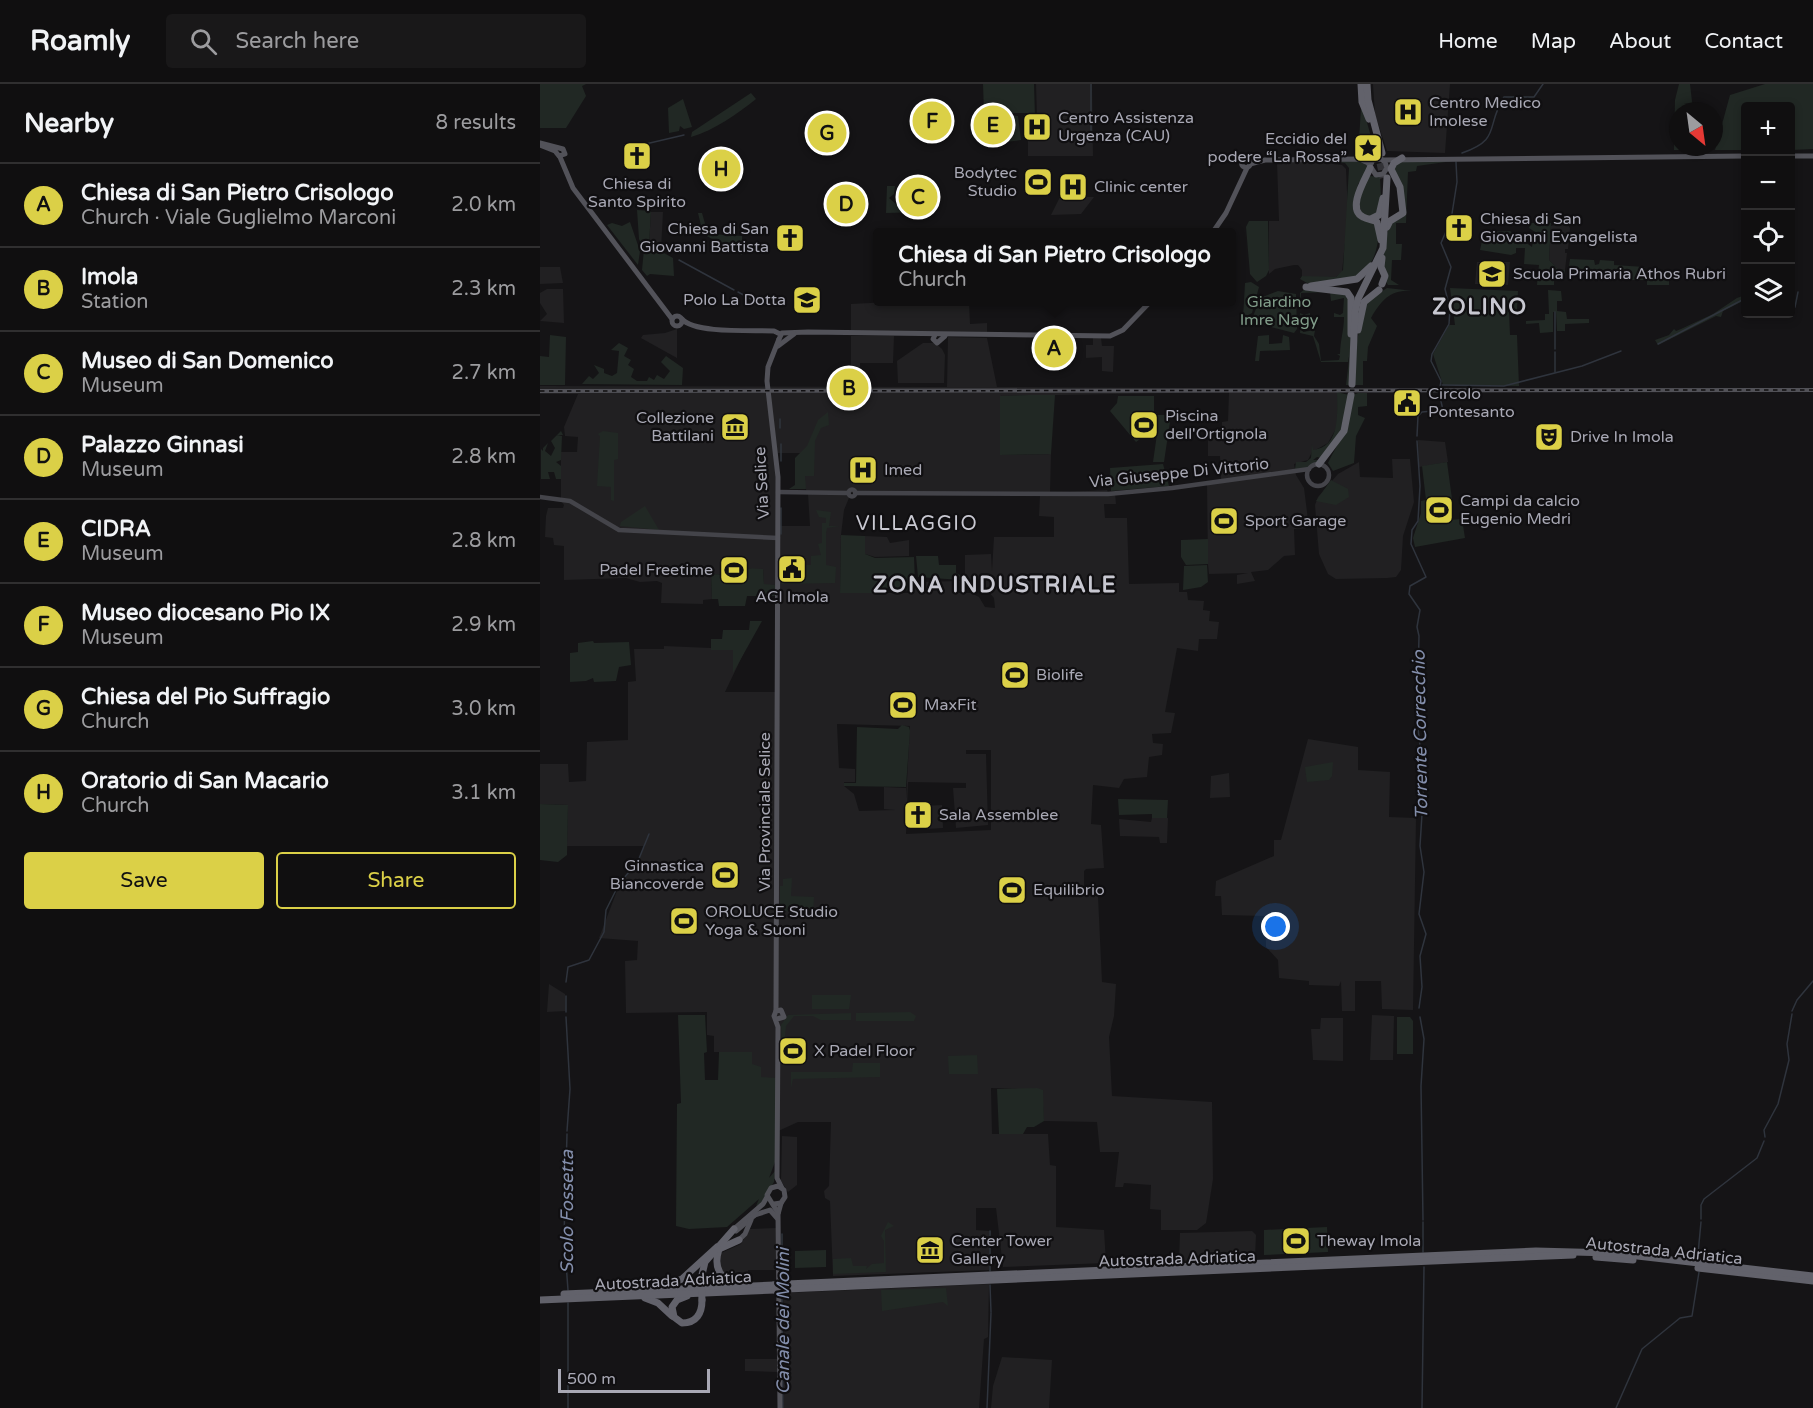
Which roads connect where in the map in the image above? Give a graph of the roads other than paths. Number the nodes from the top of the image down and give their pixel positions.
1 (1365, 84) edge
2 (544, 145) edge
3 (1380, 156) junction
4 (1741, 156) edge
5 (1795, 156) edge
6 (1813, 156) edge
7 (1399, 159) junction
8 (1247, 164) junction
9 (1370, 167) junction
10 (1387, 168) junction
11 (1365, 177) junction
12 (1386, 177) junction
13 (1386, 196) junction
14 (1371, 219) junction
15 (1396, 219) junction
16 (1216, 228) edge
17 (1384, 240) junction
18 (1371, 266) junction
19 (1146, 306) edge
20 (1353, 336) junction
21 (781, 337) junction
22 (1352, 384) dead end
23 (1351, 395) dead end
24 (1331, 452) junction
25 (1319, 464) junction
26 (1327, 468) junction
27 (1308, 472) junction
28 (778, 492) junction
29 (540, 497) edge
30 (778, 538) junction
31 (778, 619) joint
32 (777, 1178) junction
33 (773, 1186) junction
34 (782, 1188) junction
35 (767, 1196) junction
36 (773, 1203) junction
37 (781, 1203) junction
38 (778, 1214) junction
39 (753, 1217) junction
40 (778, 1222) junction
41 (735, 1230) junction
42 (739, 1240) joint
43 (718, 1248) junction
44 (1813, 1276) edge
45 (1813, 1281) edge
46 (787, 1287) junction
47 (772, 1288) junction
48 (637, 1291) junction
49 (540, 1297) edge
50 (588, 1298) junction
51 (703, 1300) junction
52 (780, 1408) edge

1 - 3 highway
2 - 21 main road
3 - 7 main road
3 - 8 main road
3 - 9 main road
3 - 10 main road
4 - 7 main road
5 - 6 main road
7 - 10 main road
7 - 12 highway
8 - 9 main road
8 - 16 main road
9 - 11 highway
9 - 12 main road
10 - 12 highway
11 - 12 highway
11 - 14 highway
12 - 13 highway
12 - 15 highway
13 - 14 highway
13 - 15 highway
13 - 17 highway
14 - 17 highway
15 - 17 highway
17 - 18 highway
17 - 20 highway
17 - 20 highway
18 - 20 highway
18 - 20 highway
19 - 21 main road
20 - 22 highway
21 - 28 main road, Via Selice
23 - 24 highway
24 - 25 highway
24 - 26 highway
25 - 26 main road
25 - 27 main road
26 - 27 main road
27 - 28 main road, Via Giuseppe Di Vittorio
28 - 30 main road, Via Selice
29 - 30 main road
30 - 31 main road, Via Selice
31 - 32 main road, Via Provinciale Selice
32 - 33 main road, Via Provinciale Selice
32 - 34 main road, Via Provinciale Selice
33 - 34 main road
33 - 35 main road, Via Provinciale Selice
34 - 37 main road
35 - 36 main road
35 - 41 main road, Via Provinciale Selice
36 - 37 main road
36 - 38 main road
36 - 39 main road
37 - 38 main road
38 - 40 main road
39 - 40 main road
39 - 41 main road
39 - 42 main road
40 - 52 main road
41 - 43 highway
42 - 43 highway
43 - 47 highway
43 - 48 highway
43 - 51 highway, bridge
44 - 46 highway, Autostrada Adriatica
45 - 46 highway, Autostrada Adriatica
46 - 47 highway, Autostrada Adriatica, bridge
47 - 48 highway, Autostrada Adriatica
47 - 50 highway, Autostrada Adriatica
47 - 51 highway
48 - 49 highway, Autostrada Adriatica
49 - 50 highway, Autostrada Adriatica
50 - 51 highway

